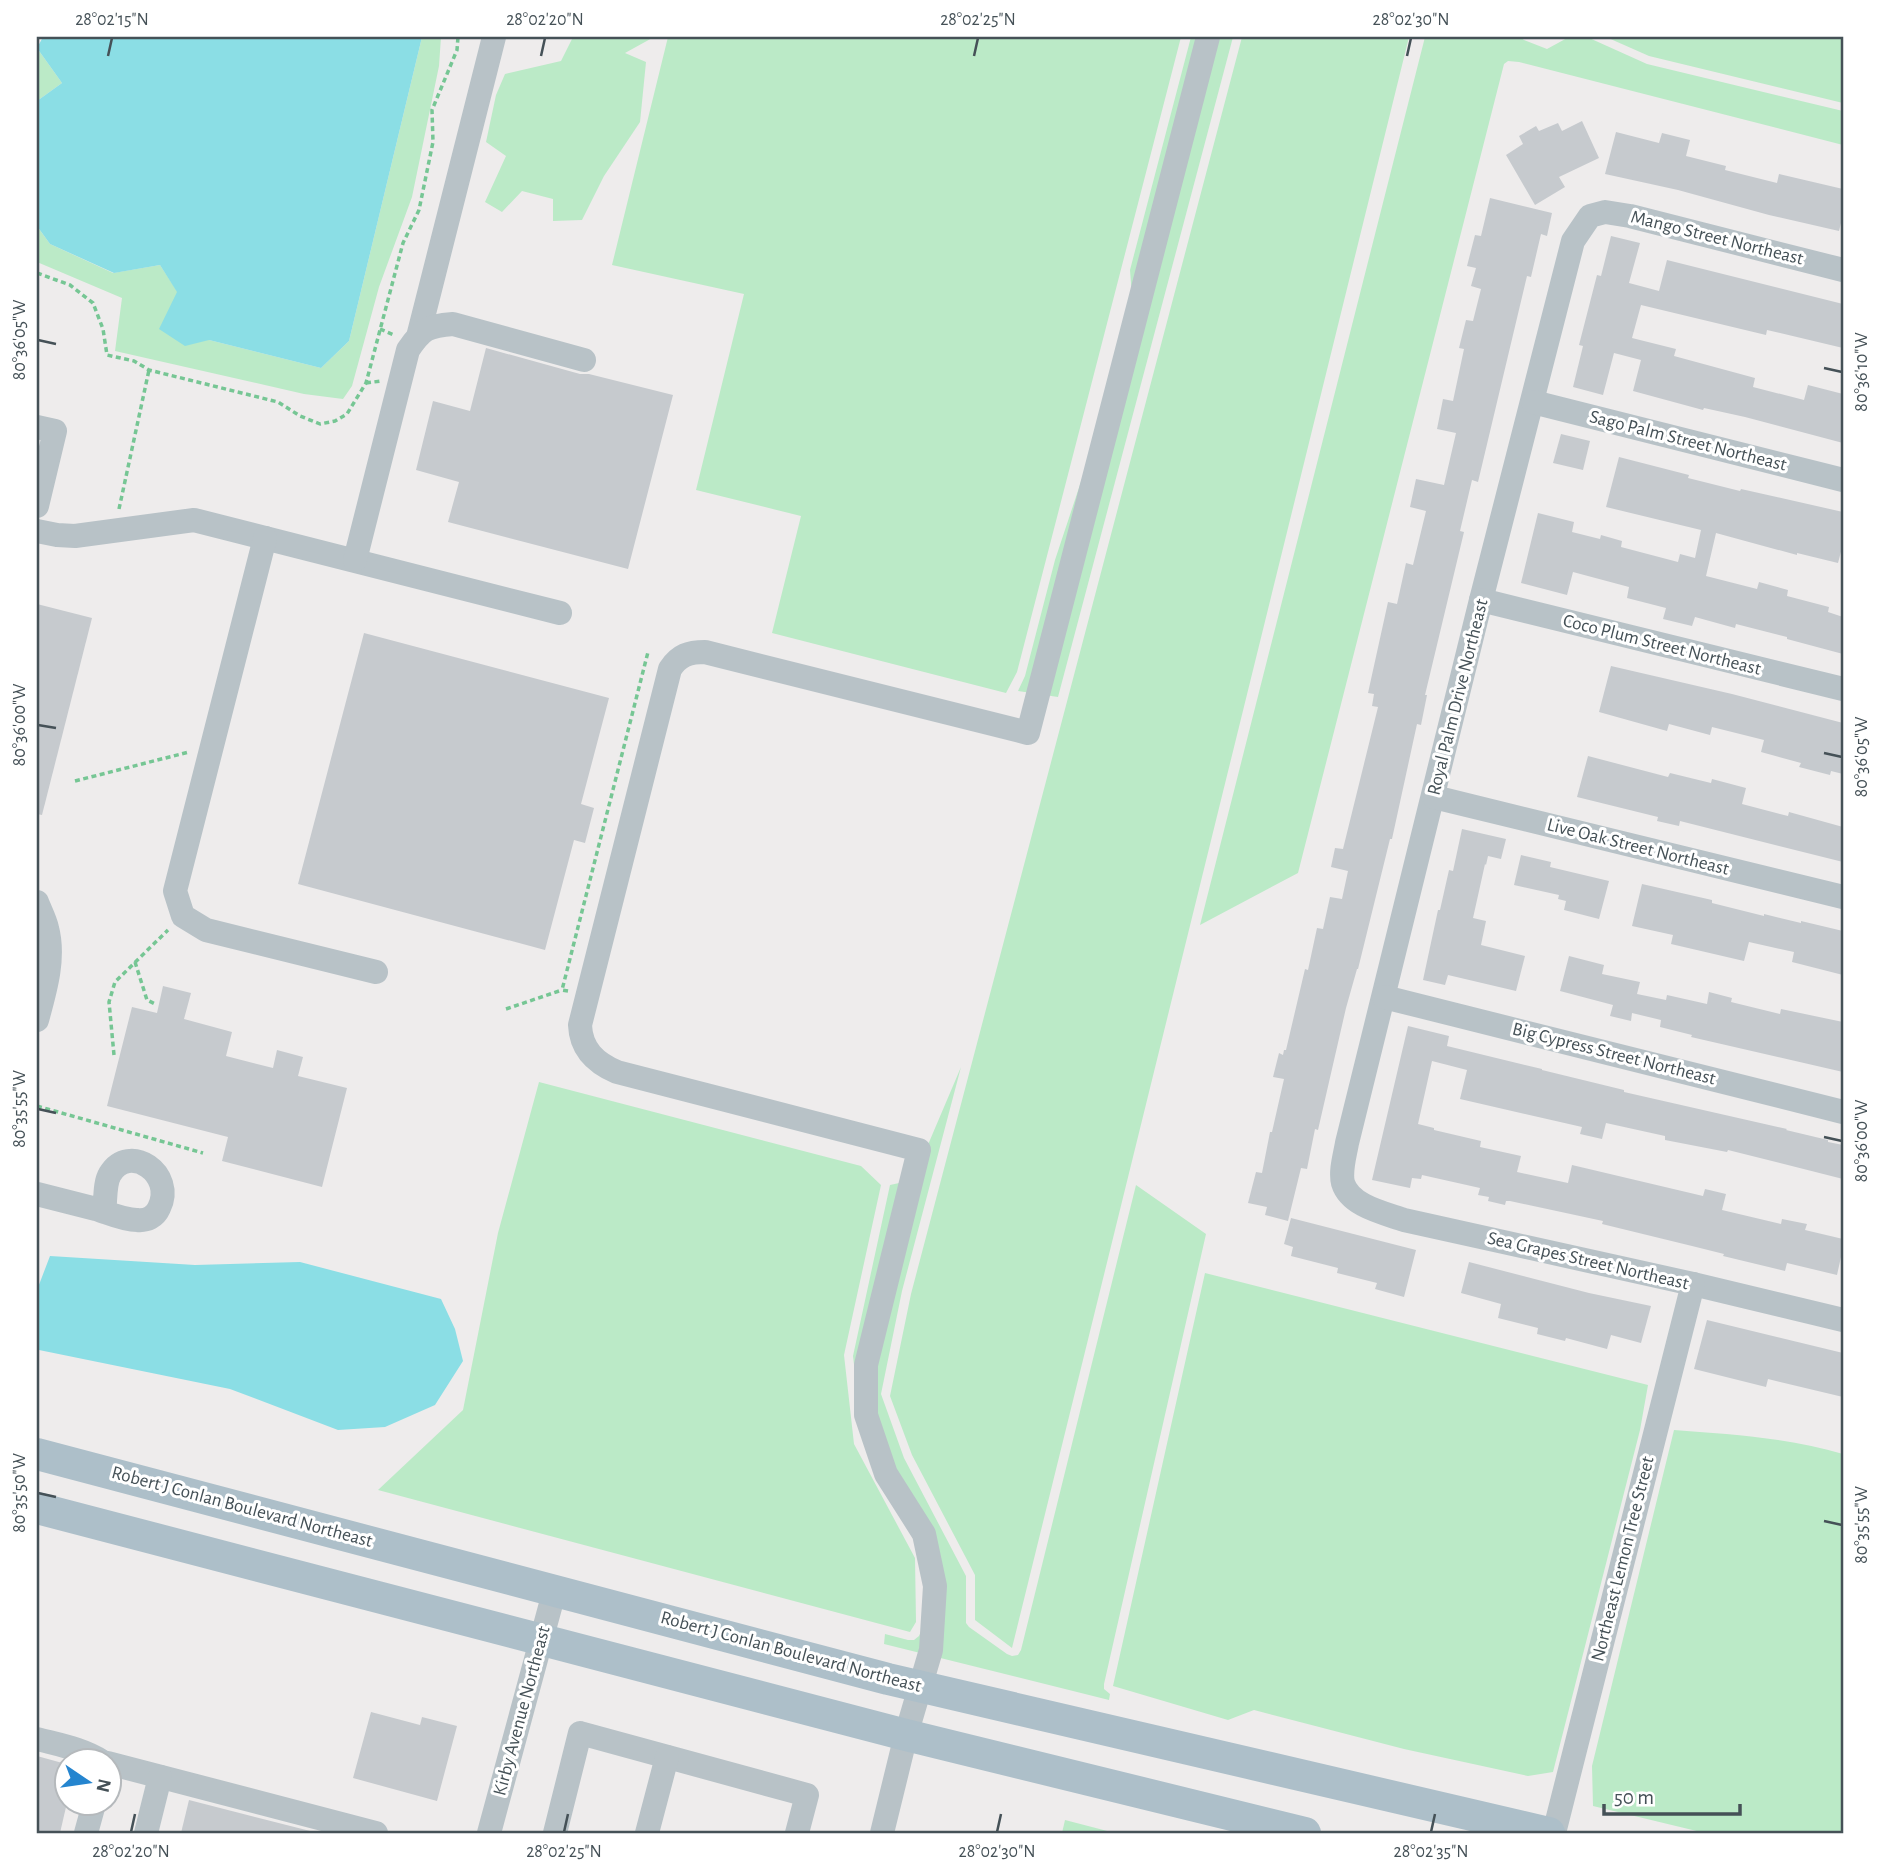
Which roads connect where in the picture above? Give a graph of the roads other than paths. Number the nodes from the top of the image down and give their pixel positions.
1 (494, 37) edge
2 (1208, 37) edge
3 (1590, 216) joint
4 (1843, 270) edge
5 (419, 333) junction
6 (584, 360) dead end
7 (1533, 402) junction
8 (37, 426) edge
9 (1843, 480) edge
10 (37, 506) edge
11 (37, 531) edge
12 (265, 538) junction
13 (355, 560) junction
14 (1481, 600) junction
15 (560, 613) dead end
16 (1843, 689) edge
17 (1434, 797) junction
18 (1843, 897) edge
19 (37, 902) edge
20 (376, 972) dead end
21 (1384, 997) junction
22 (37, 1020) edge
23 (1843, 1112) edge
24 (1343, 1182) joint
25 (37, 1194) edge
26 (104, 1212) dead end
27 (1693, 1284) junction
28 (1843, 1320) edge
29 (37, 1454) edge
30 (37, 1508) edge
31 (555, 1589) junction
32 (540, 1639) junction
33 (920, 1686) junction
34 (906, 1735) junction
35 (37, 1739) edge
36 (73, 1748) edge
37 (667, 1757) junction
38 (122, 1767) edge
39 (160, 1777) junction
40 (146, 1833) edge
41 (376, 1833) edge
42 (489, 1833) edge
43 (555, 1833) edge
44 (646, 1833) edge
45 (797, 1833) edge
46 (882, 1833) edge
47 (1305, 1833) edge
48 (1551, 1833) edge

1 - 5 street
2 - 33 street
3 - 4 street, Mango Street Northeast
3 - 7 street, Royal Palm Drive Northeast
5 - 6 street
5 - 13 street
7 - 9 street, Sago Palm Street Northeast
7 - 14 street, Royal Palm Drive Northeast
8 - 10 street
11 - 12 street
12 - 13 street
12 - 20 street
13 - 15 street
14 - 16 street, Coco Plum Street Northeast
14 - 17 street, Royal Palm Drive Northeast
17 - 18 street, Live Oak Street Northeast
17 - 21 street, Royal Palm Drive Northeast
19 - 22 street
21 - 23 street, Big Cypress Street Northeast
21 - 24 street, Royal Palm Drive Northeast
24 - 27 street, Sea Grapes Street Northeast
25 - 26 street
27 - 28 street, Sea Grapes Street Northeast
27 - 48 street, Northeast Lemon Tree Street
29 - 31 main road, Robert J Conlan Boulevard Northeast
30 - 32 main road
31 - 32 street, Kirby Avenue Northeast
31 - 33 main road, Robert J Conlan Boulevard Northeast
32 - 34 main road
32 - 42 street, Kirby Avenue Northeast
33 - 34 street
33 - 48 main road, Robert J Conlan Boulevard Northeast
34 - 46 street
34 - 47 main road
35 - 36 street
37 - 43 street
37 - 44 street
37 - 45 street
38 - 39 street
39 - 40 street
39 - 41 street

